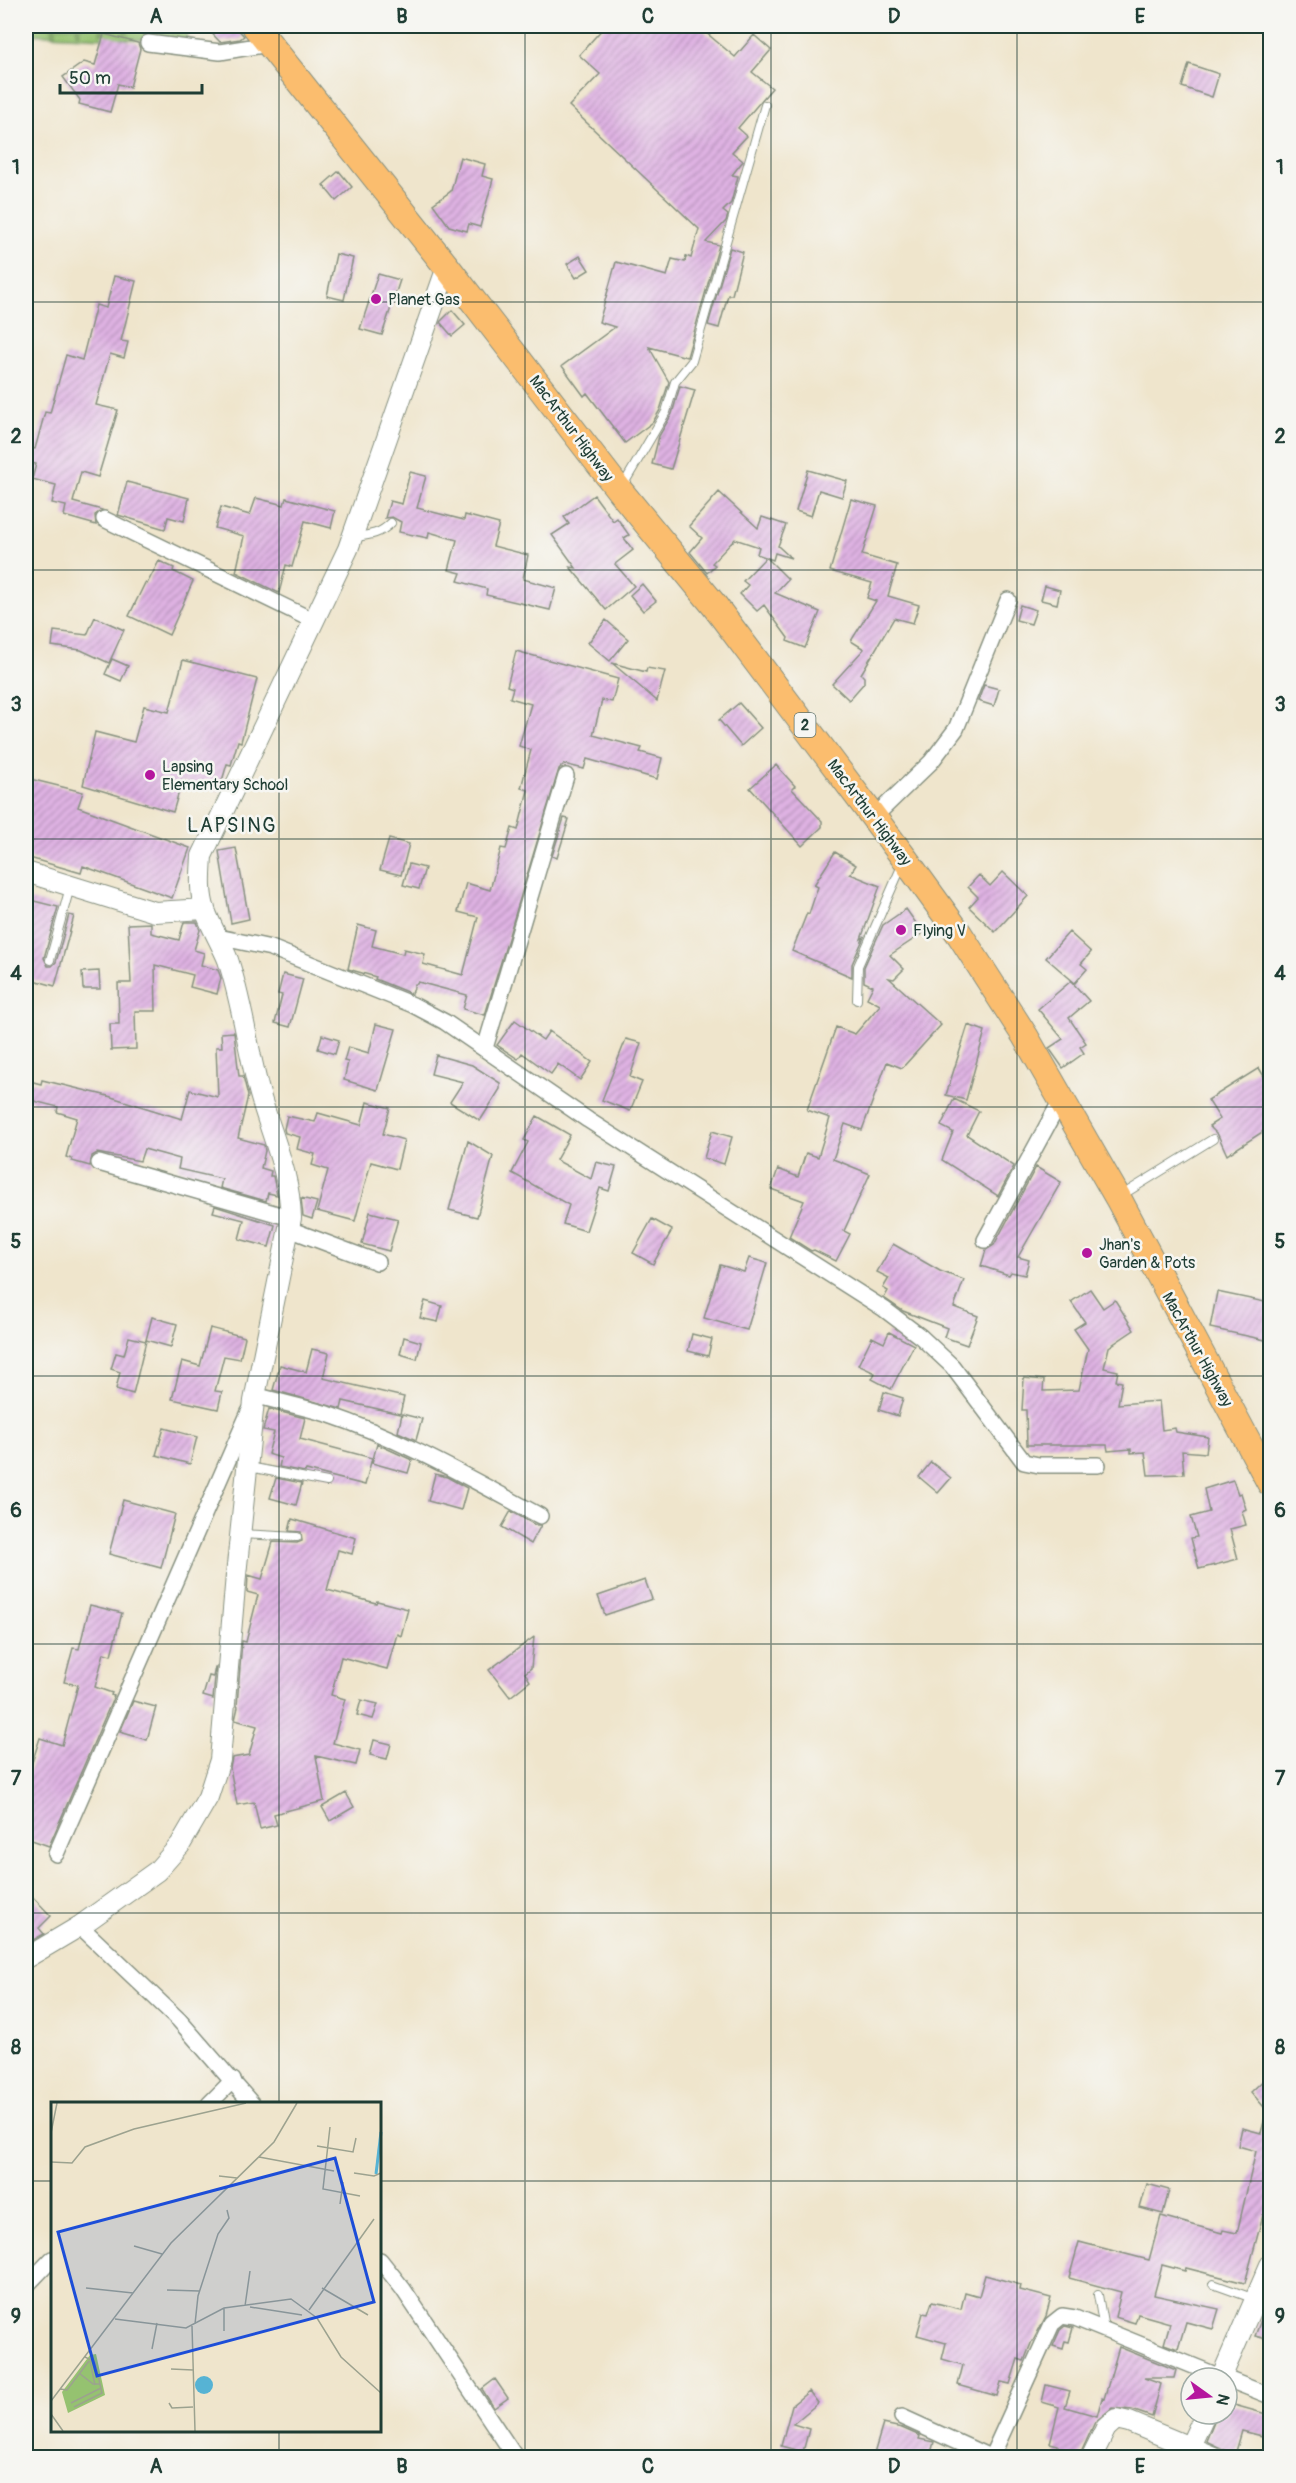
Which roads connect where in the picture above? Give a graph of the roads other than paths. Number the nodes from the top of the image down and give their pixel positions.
1 (262, 35) edge
2 (147, 43) dead end
3 (765, 105) dead end
4 (447, 267) junction
5 (620, 491) junction
6 (104, 519) dead end
7 (391, 523) dead end
8 (353, 537) junction
9 (1008, 600) dead end
10 (314, 621) junction
11 (566, 776) dead end
12 (874, 817) junction
13 (905, 859) junction
14 (26, 872) edge
15 (71, 886) junction
16 (205, 909) junction
17 (218, 937) junction
18 (50, 960) dead end
19 (856, 1000) dead end
20 (485, 1048) junction
21 (1061, 1100) junction
22 (1213, 1139) dead end
23 (99, 1163) dead end
24 (1118, 1198) junction
25 (290, 1223) junction
26 (985, 1240) dead end
27 (377, 1262) dead end
28 (255, 1398) junction
29 (1098, 1465) dead end
30 (247, 1467) junction
31 (327, 1482) dead end
32 (1270, 1483) edge
33 (540, 1516) dead end
34 (240, 1533) junction
35 (297, 1537) dead end
36 (56, 1854) dead end
37 (80, 1926) junction
38 (26, 1958) edge
39 (233, 2080) junction
40 (210, 2102) edge
41 (251, 2102) edge
42 (51, 2260) edge
43 (381, 2261) edge
44 (1270, 2265) edge
45 (1212, 2284) dead end
46 (26, 2286) edge
47 (1098, 2295) dead end
48 (1256, 2299) junction
49 (1105, 2330) junction
50 (1194, 2366) edge
51 (1228, 2366) edge
52 (1239, 2384) edge
53 (1270, 2396) edge
54 (902, 2417) dead end
55 (1199, 2426) edge
56 (1190, 2446) junction
57 (516, 2457) edge
58 (991, 2457) edge
59 (1092, 2457) edge
60 (1216, 2457) edge

1 - 2 street
1 - 4 highway, MacArthur Highway / 2
3 - 5 lane
4 - 5 highway, MacArthur Highway / 2
4 - 8 street
5 - 12 highway, MacArthur Highway / 2
6 - 10 street
7 - 8 lane
8 - 10 street
9 - 12 street
10 - 16 street
11 - 20 street
12 - 13 highway, MacArthur Highway / 2
13 - 19 lane
13 - 21 highway, MacArthur Highway / 2
14 - 15 street
15 - 16 street
15 - 18 lane
16 - 17 street
17 - 20 street
17 - 25 street
20 - 29 street
21 - 24 highway, MacArthur Highway / 2
21 - 26 street
22 - 24 lane
23 - 25 street
24 - 32 highway, MacArthur Highway / 2
25 - 27 street
25 - 28 street
28 - 30 street
28 - 33 street
28 - 36 street
30 - 31 lane
30 - 34 street
34 - 35 lane
34 - 37 street
37 - 38 street
37 - 39 street
39 - 40 street
39 - 41 street
42 - 46 street
43 - 57 street
44 - 48 street
45 - 48 lane
47 - 49 lane
48 - 51 street
49 - 50 street
49 - 58 street
52 - 53 street
54 - 58 street
55 - 56 street
56 - 59 street
56 - 60 street

